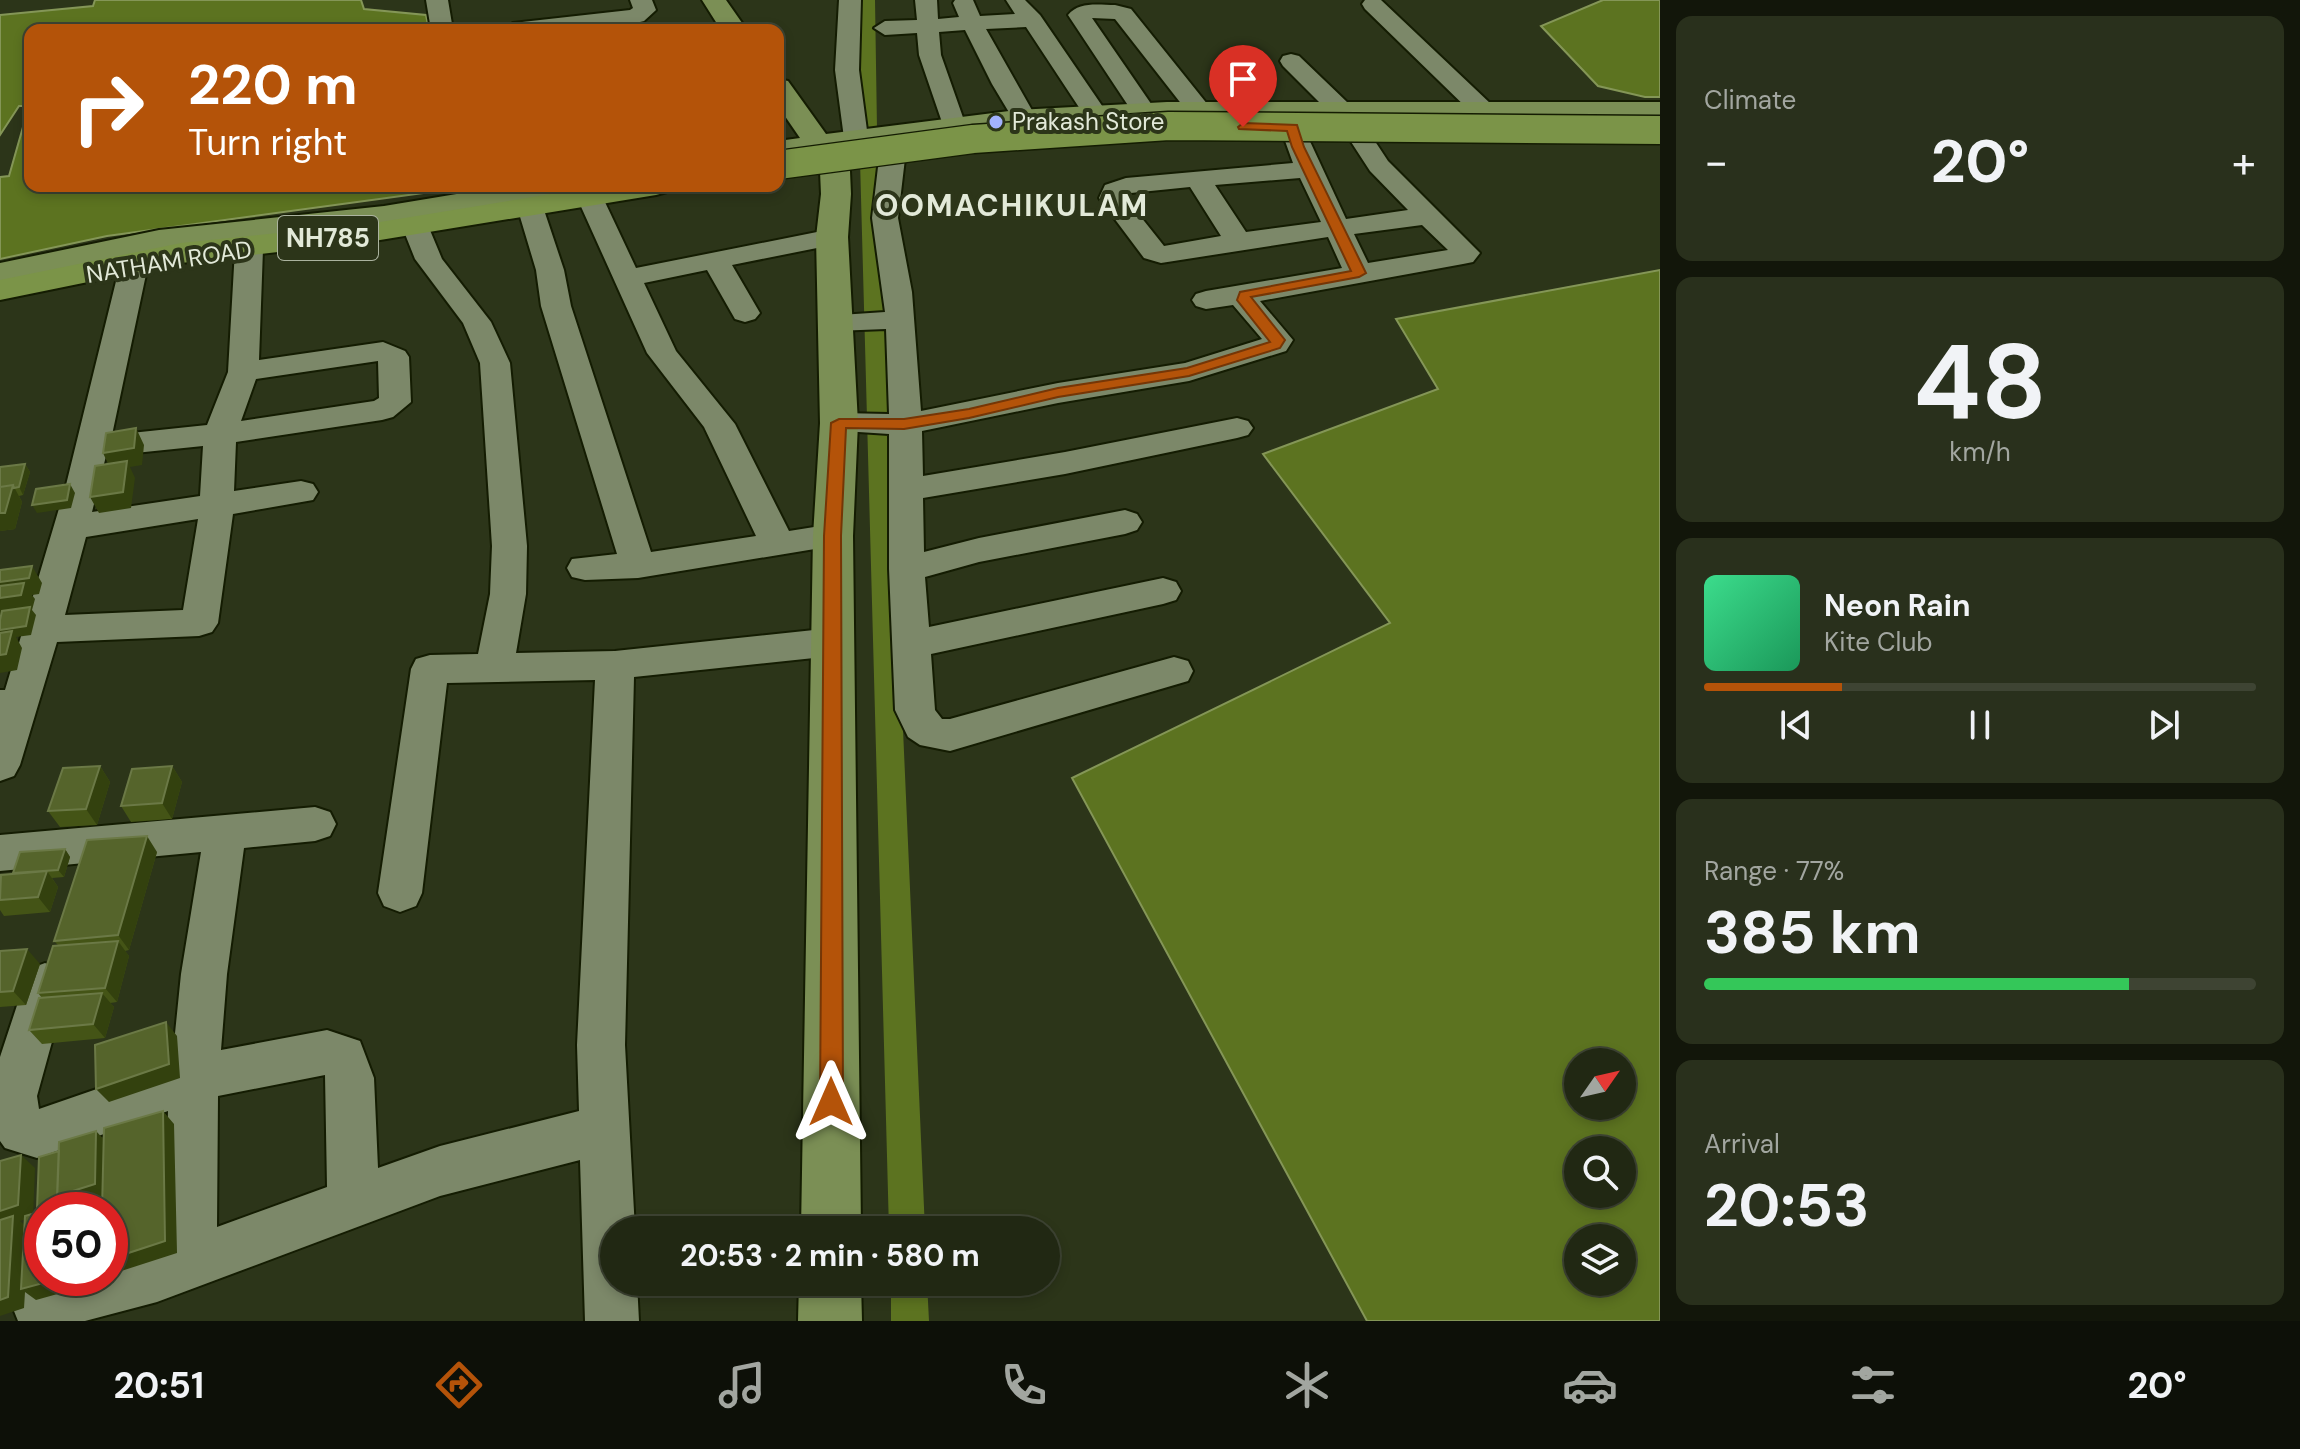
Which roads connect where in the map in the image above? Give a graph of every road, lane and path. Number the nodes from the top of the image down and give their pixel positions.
1 (437, 0) edge
2 (576, 0) edge
3 (641, 0) edge
4 (714, 0) edge
5 (850, 0) edge
6 (926, 0) edge
7 (963, 0) edge
8 (1013, 0) edge
9 (1373, 4) dead end
10 (1032, 20) junction
11 (441, 24) edge
12 (587, 24) edge
13 (598, 24) edge
14 (730, 24) edge
15 (970, 25) junction
16 (926, 27) junction
17 (885, 28) dead end
18 (1291, 61) dead end
19 (784, 93) edge
20 (1199, 110) junction
21 (1483, 110) junction
22 (1660, 110) edge
23 (1144, 111) junction
24 (1095, 113) junction
25 (1346, 118) junction
26 (1025, 119) junction
27 (1660, 120) edge
28 (954, 126) junction
29 (1292, 127) junction
30 (1660, 130) edge
31 (1660, 140) edge
32 (835, 147) junction
33 (893, 150) junction
34 (784, 151) edge
35 (784, 151) edge
36 (784, 165) edge
37 (784, 166) edge
38 (1310, 170) junction
39 (1198, 178) junction
40 (523, 192) edge
41 (619, 192) edge
42 (588, 193) edge
43 (531, 210) junction
44 (1427, 216) junction
45 (417, 229) junction
46 (1337, 230) junction
47 (832, 237) junction
48 (1239, 241) junction
49 (249, 249) junction
50 (714, 259) junction
51 (134, 265) junction
52 (1359, 273) junction
53 (0, 275) edge
54 (627, 278) junction
55 (0, 292) edge
56 (1245, 295) junction
57 (1206, 300) dead end
58 (745, 313) dead end
59 (871, 321) junction
60 (243, 372) junction
61 (874, 424) junction
62 (1237, 428) dead end
63 (220, 434) junction
64 (93, 447) junction
65 (905, 490) junction
66 (301, 492) dead end
67 (217, 505) junction
68 (1125, 522) dead end
69 (72, 527) junction
70 (833, 536) junction
71 (778, 544) junction
72 (638, 566) junction
73 (585, 568) dead end
74 (907, 569) junction
75 (1163, 591) dead end
76 (42, 629) junction
77 (833, 642) junction
78 (910, 645) junction
79 (615, 665) junction
80 (494, 668) junction
81 (1174, 671) dead end
82 (10, 704) edge
83 (0, 765) edge
84 (315, 824) dead end
85 (225, 834) junction
86 (85, 847) junction
87 (0, 853) edge
88 (72, 891) edge
89 (400, 893) dead end
90 (55, 949) edge
91 (195, 1078) junction
92 (602, 1130) junction
93 (353, 1202) junction
94 (831, 1216) edge
95 (190, 1263) junction
96 (830, 1296) edge
97 (39, 1306) dead end
98 (612, 1321) edge
99 (830, 1321) edge

1 - 11 street
2 - 12 street
3 - 13 street
4 - 14 main road
5 - 32 street
6 - 16 street
7 - 15 street
8 - 10 street
9 - 21 street
10 - 15 street
10 - 24 street
15 - 16 street
15 - 26 street
16 - 17 street
16 - 28 street
18 - 25 street
19 - 32 main road
20 - 23 main road
20 - 23 street
20 - 25 main road
21 - 22 main road
21 - 25 main road
23 - 24 main road
24 - 26 main road
25 - 29 main road
25 - 31 main road
25 - 44 street
26 - 28 main road
27 - 35 highway
28 - 32 main road
29 - 33 main road
29 - 38 street
30 - 37 highway, bridge
32 - 33 main road
32 - 34 main road
32 - 36 main road
32 - 47 main road
33 - 59 street
38 - 39 street
38 - 46 street
39 - 48 street
39 - 48 street
40 - 53 main road, NATHAM ROAD
41 - 55 highway, NH785
42 - 43 main road, NATHAM ROAD
42 - 53 highway, NH785
42 - 54 street
43 - 45 main road, NATHAM ROAD
43 - 72 street
44 - 46 street
44 - 52 street
45 - 49 main road, NATHAM ROAD
45 - 80 street
46 - 48 street
46 - 52 street
47 - 50 street
47 - 59 main road
49 - 51 main road, NATHAM ROAD
49 - 60 street
50 - 54 street
50 - 58 street
51 - 55 main road, NATHAM ROAD
51 - 64 street
52 - 56 street
54 - 71 street
56 - 57 street
56 - 61 street
59 - 61 main road
59 - 61 street
60 - 63 street
60 - 63 street
61 - 65 street
61 - 70 main road
62 - 65 street
63 - 64 street
63 - 67 street
64 - 69 street
65 - 74 street
66 - 67 street
67 - 69 street
67 - 76 street
68 - 74 street
69 - 76 street
70 - 71 street
70 - 77 main road
71 - 72 street
72 - 73 street
74 - 78 street
75 - 78 street
76 - 82 street
77 - 79 street
77 - 94 main road
78 - 81 street
79 - 80 street
79 - 92 street
80 - 89 street
82 - 83 street
84 - 85 street
85 - 86 street
85 - 91 street
86 - 87 street
86 - 88 street
90 - 91 street
91 - 93 street
91 - 95 street
92 - 93 street
92 - 98 street
93 - 95 street
95 - 97 street
96 - 99 main road

